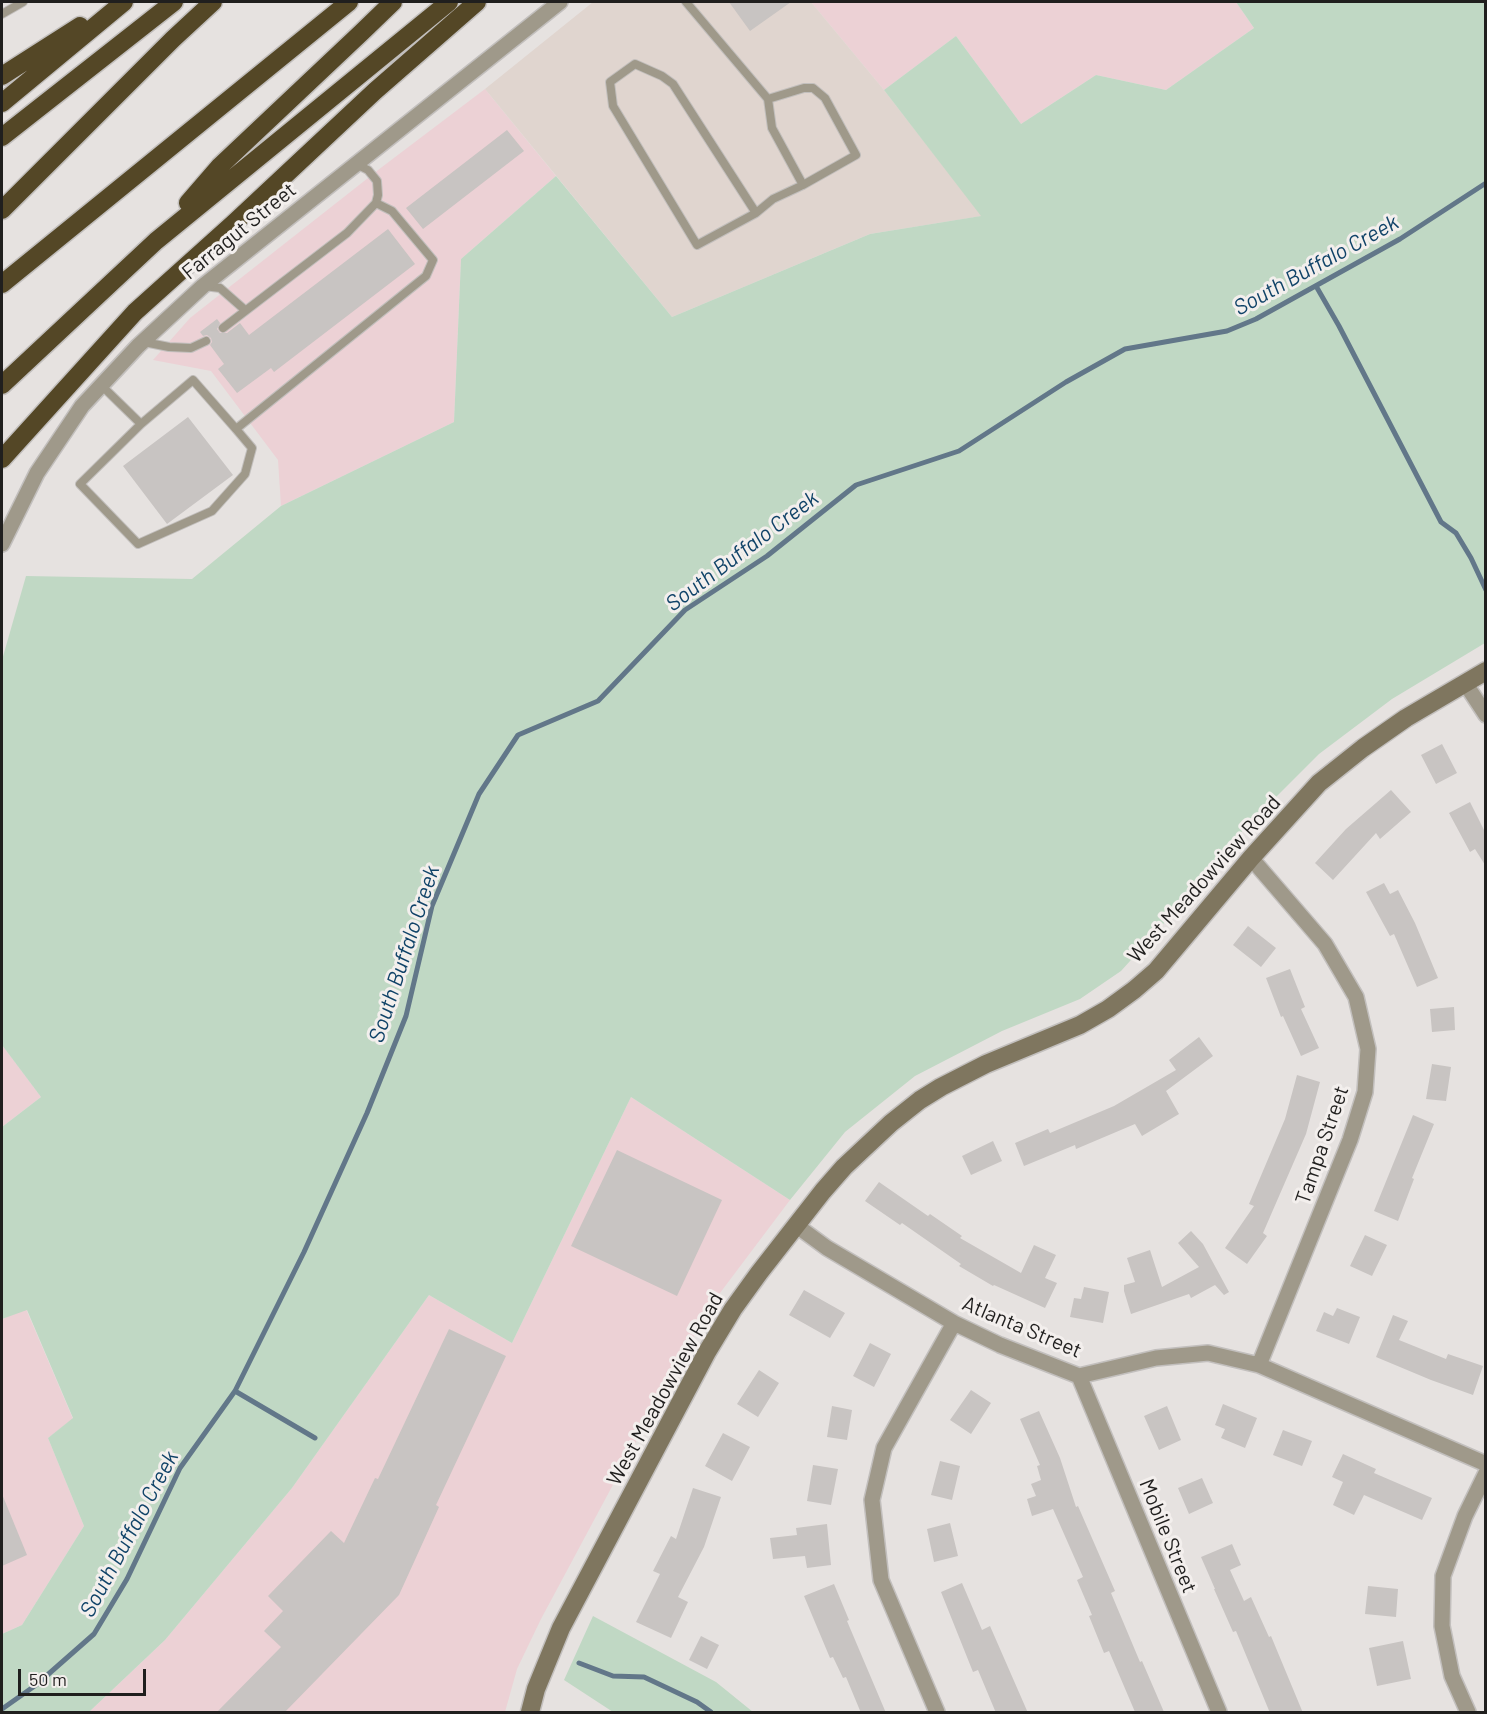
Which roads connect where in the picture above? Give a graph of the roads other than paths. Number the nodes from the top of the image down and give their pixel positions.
1 (23, 2) edge
2 (117, 2) edge
3 (124, 2) edge
4 (174, 2) edge
5 (213, 2) edge
6 (349, 2) edge
7 (393, 2) edge
8 (449, 2) edge
9 (477, 2) edge
10 (560, 2) edge
11 (686, 2) edge
12 (2, 14) edge
13 (2, 76) edge
14 (768, 99) junction
15 (2, 103) edge
16 (2, 137) edge
17 (356, 164) junction
18 (803, 185) junction
19 (376, 203) junction
20 (2, 210) edge
21 (756, 213) junction
22 (156, 241) junction
23 (2, 284) edge
24 (202, 286) junction
25 (246, 310) junction
26 (223, 328) dead end
27 (206, 340) dead end
28 (143, 342) junction
29 (2, 385) edge
30 (102, 385) junction
31 (141, 424) junction
32 (236, 429) junction
33 (2, 459) edge
34 (2, 544) edge
35 (1485, 671) edge
36 (1465, 683) junction
37 (1485, 715) edge
38 (1251, 858) junction
39 (797, 1226) junction
40 (954, 1323) junction
41 (1259, 1365) junction
42 (1079, 1376) junction
43 (1485, 1464) edge
44 (1485, 1473) edge
45 (530, 1713) edge
46 (937, 1713) edge
47 (1219, 1713) edge
48 (1468, 1713) edge

1 - 12 lane
2 - 13 highway
3 - 15 highway
4 - 16 highway
5 - 20 highway
6 - 23 highway
7 - 22 highway
8 - 22 highway
9 - 33 highway
10 - 17 street, Farragut Street
11 - 14 lane
14 - 18 lane
14 - 18 lane
17 - 19 lane
17 - 24 street, Farragut Street
18 - 21 lane
19 - 25 lane
19 - 32 lane
21 - 21 lane
22 - 29 highway
24 - 25 lane
24 - 28 street, Farragut Street
25 - 26 lane
27 - 28 lane
28 - 30 street, Farragut Street
30 - 31 lane
30 - 34 street, Farragut Street
31 - 32 lane
31 - 32 lane
35 - 36 street, West Meadowview Road
36 - 37 street
36 - 38 street, West Meadowview Road
38 - 39 street, West Meadowview Road
38 - 41 street, Tampa Street
39 - 40 street, Atlanta Street
39 - 45 street, West Meadowview Road
40 - 42 street, Atlanta Street
40 - 46 street
41 - 42 street, Atlanta Street
41 - 43 street, Atlanta Street
42 - 47 street, Mobile Street
44 - 48 street

